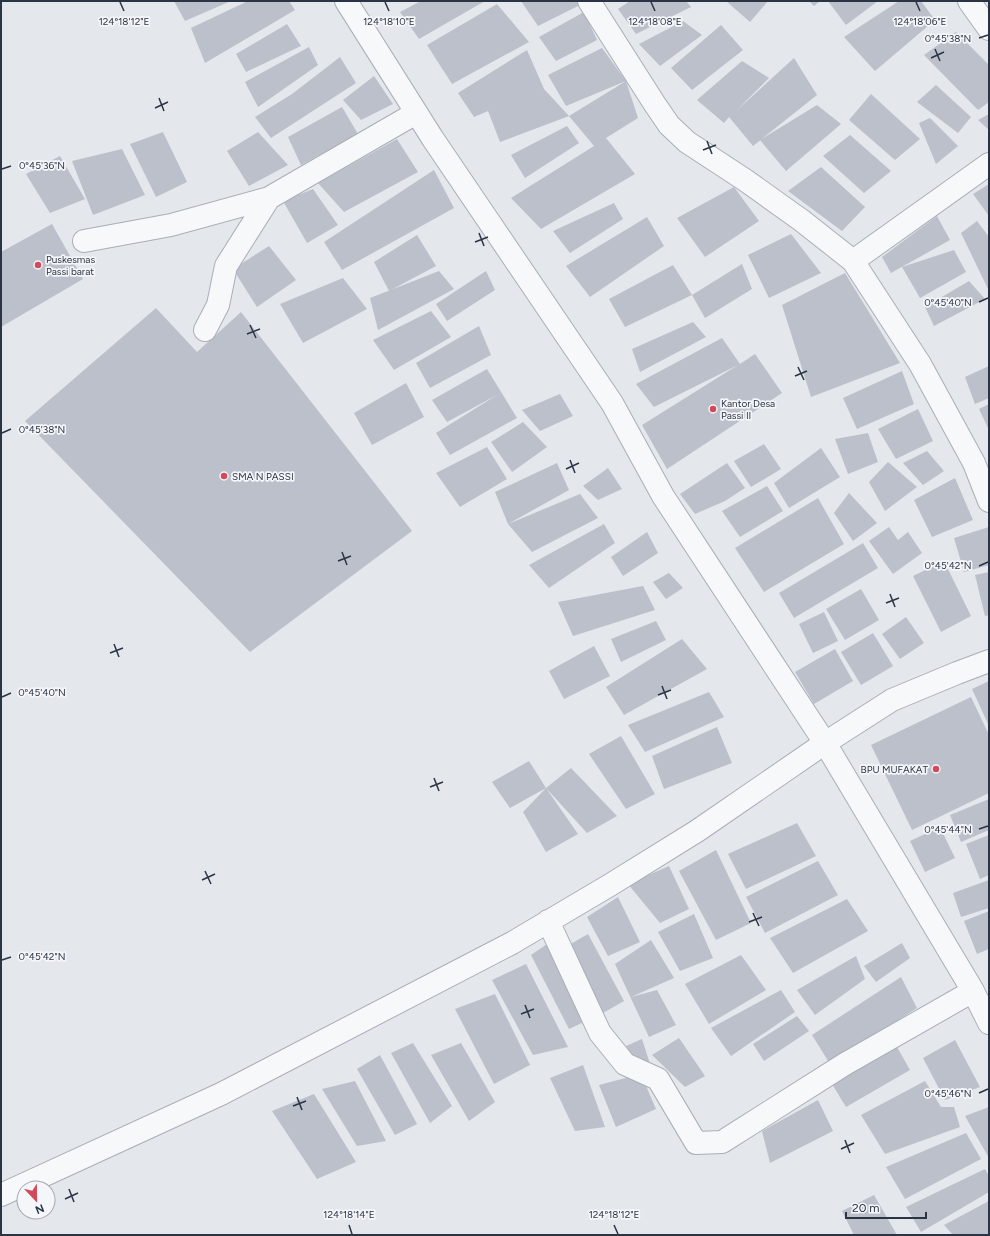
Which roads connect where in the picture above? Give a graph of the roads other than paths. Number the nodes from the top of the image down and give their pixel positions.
1 (346, 1) edge
2 (589, 1) edge
3 (969, 1) edge
4 (989, 29) edge
5 (416, 113) junction
6 (989, 164) edge
7 (269, 198) junction
8 (84, 241) dead end
9 (853, 261) junction
10 (205, 330) dead end
11 (989, 501) edge
12 (989, 661) edge
13 (825, 743) junction
14 (548, 922) junction
15 (973, 991) junction
16 (989, 1023) edge
17 (1, 1195) edge

1 - 5 street
2 - 9 street
3 - 4 street
5 - 7 street
5 - 13 street
6 - 9 street
7 - 8 street
7 - 10 street
9 - 11 street
12 - 13 street
13 - 14 street
13 - 15 street
14 - 15 street
14 - 17 street
15 - 16 street

